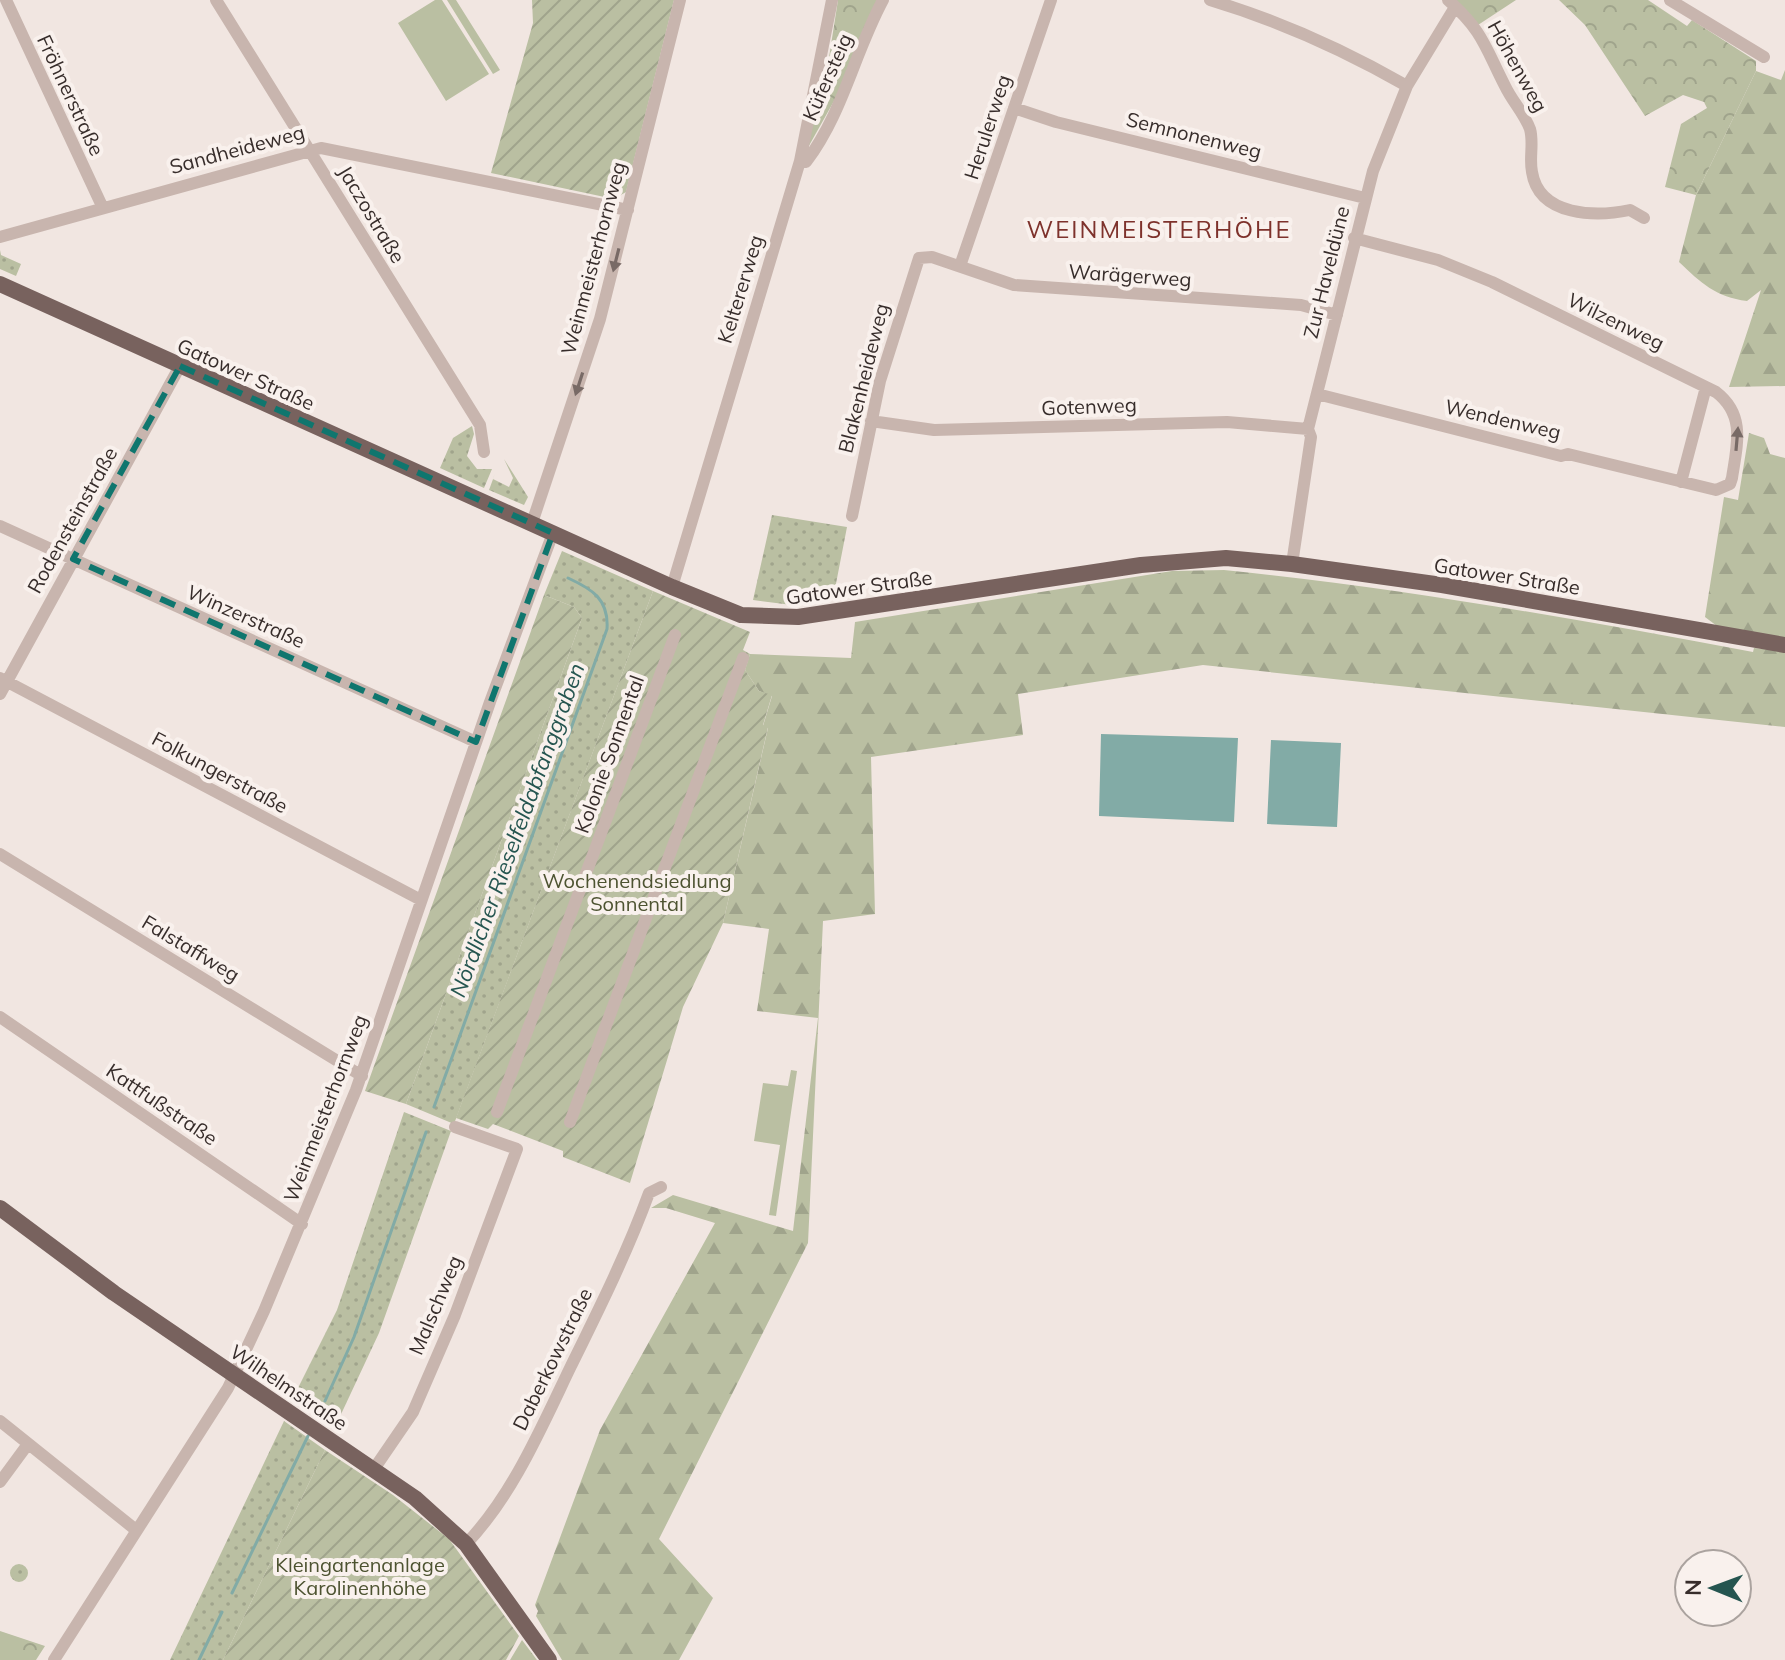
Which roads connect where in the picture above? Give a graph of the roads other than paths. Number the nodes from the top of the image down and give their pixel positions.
1 (6, 0) edge
2 (216, 0) edge
3 (680, 0) edge
4 (832, 0) edge
5 (883, 0) edge
6 (1051, 0) edge
7 (1210, 0) edge
8 (1670, 0) edge
9 (1451, 3) edge
10 (1764, 57) dead end
11 (1407, 86) junction
12 (1014, 108) junction
13 (309, 150) junction
14 (800, 161) junction
15 (1365, 198) junction
16 (102, 206) junction
17 (628, 210) junction
18 (1644, 218) dead end
19 (0, 237) edge
20 (1354, 238) junction
21 (924, 257) joint
22 (960, 266) junction
23 (0, 284) edge
24 (1337, 315) junction
25 (180, 366) junction
26 (1706, 387) junction
27 (1317, 394) junction
28 (871, 421) junction
29 (1308, 429) junction
30 (484, 452) dead end
31 (1681, 482) junction
32 (852, 516) dead end
33 (532, 523) junction
34 (0, 526) edge
35 (553, 533) junction
36 (73, 559) junction
37 (1292, 564) junction
38 (672, 587) junction
39 (675, 635) dead end
40 (1785, 645) edge
41 (743, 658) dead end
42 (2, 685) edge
43 (476, 742) junction
44 (0, 854) edge
45 (421, 900) junction
46 (0, 1017) edge
47 (362, 1076) junction
48 (497, 1112) dead end
49 (570, 1122) dead end
50 (455, 1127) dead end
51 (661, 1187) dead end
52 (0, 1208) edge
53 (302, 1224) junction
54 (235, 1374) junction
55 (0, 1421) edge
56 (28, 1444) junction
57 (374, 1469) junction
58 (0, 1482) edge
59 (136, 1530) junction
60 (466, 1544) junction
61 (54, 1660) edge
62 (549, 1660) edge

1 - 16 street, Fröhnerstraße
2 - 13 street, Jaczostraße
3 - 17 street, Weinmeisterhornweg
4 - 14 street, Keltererweg
5 - 14 street, Küfersteig
6 - 12 street, Herulerweg
7 - 11 street
8 - 10 street
9 - 11 street, Zur Haveldüne
9 - 18 street, Höhenweg
11 - 15 street, Zur Haveldüne
12 - 15 street, Semnonenweg
12 - 22 street, Herulerweg
13 - 16 street, Sandheideweg
13 - 17 street, Sandheideweg
13 - 30 street, Jaczostraße
14 - 38 street, Keltererweg
15 - 20 street, Zur Haveldüne
16 - 19 street, Sandheideweg
17 -> 33 street, Weinmeisterhornweg
20 - 24 street, Zur Haveldüne
20 - 26 street, Wilzenweg
21 - 22 street, Warägerweg
21 - 28 street, Blakenheideweg
22 - 24 street, Warägerweg
23 - 25 main road, Gatower Straße
24 - 27 street, Zur Haveldüne
25 - 33 main road, Gatower Straße
25 - 36 street, Rodensteinstraße
26 - 31 street
31 -> 26 street, Wilzenweg
27 - 29 street, Zur Haveldüne
27 - 31 street, Wendenweg
28 - 29 street, Gotenweg
28 - 32 street, Blakenheideweg
29 - 37 street, Zur Haveldüne
33 - 35 main road, Gatower Straße
34 - 36 street, Winzerstraße
35 - 38 main road, Gatower Straße
35 - 43 street, Weinmeisterhornweg
36 - 42 street, Rodensteinstraße
36 - 43 street, Winzerstraße
37 - 38 main road, Gatower Straße
37 - 40 main road, Gatower Straße
39 - 48 street, Kolonie Sonnental
41 - 49 street
42 - 45 street, Folkungerstraße
43 - 45 street, Weinmeisterhornweg
44 - 47 street, Falstaffweg
45 - 47 street, Weinmeisterhornweg
46 - 53 street, Kattfußstraße
47 - 53 street, Weinmeisterhornweg
50 - 57 street, Malschweg
51 - 60 street, Daberkowstraße
52 - 54 main road, Wilhelmstraße
53 - 54 street, Weinmeisterhornweg
54 - 57 main road, Wilhelmstraße
54 - 59 street, Weinmeisterhornweg
55 - 56 street
56 - 58 street
56 - 59 street
57 - 60 main road, Wilhelmstraße
59 - 61 street, Weinmeisterhornweg
60 - 62 main road, Wilhelmstraße

